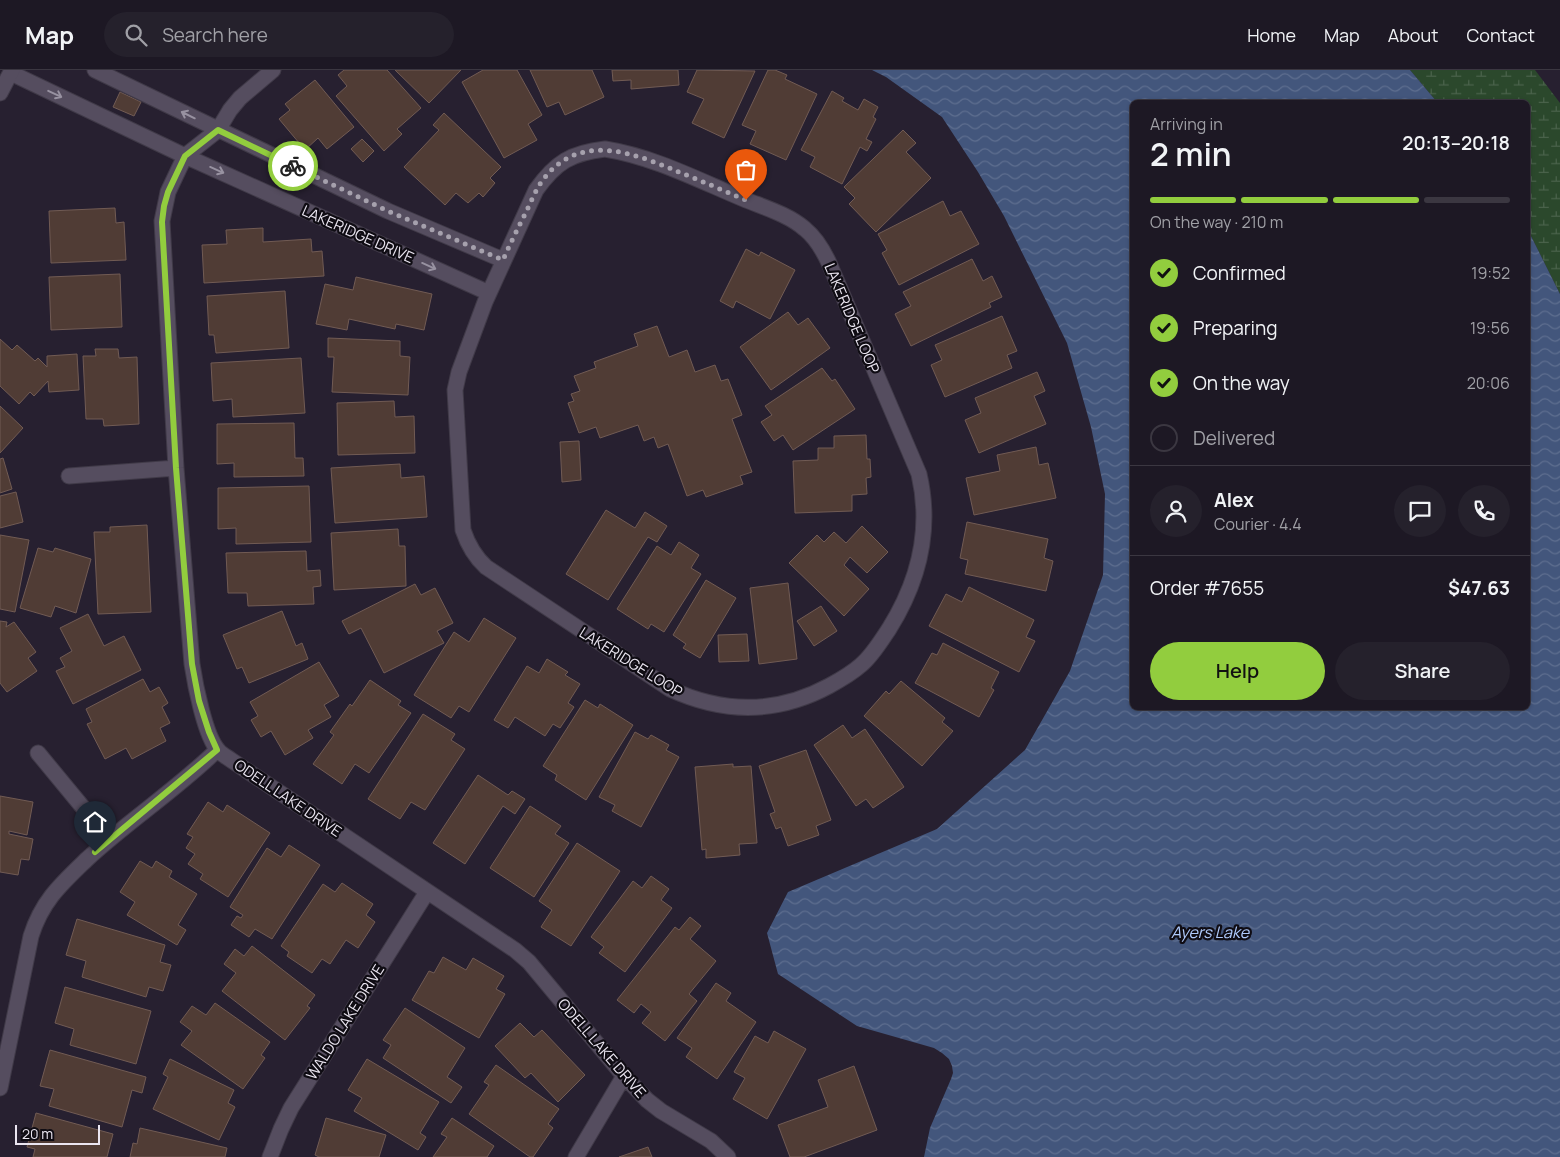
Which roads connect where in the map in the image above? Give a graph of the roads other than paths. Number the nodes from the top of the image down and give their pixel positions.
1 (95, 70) edge
2 (273, 70) edge
3 (11, 71) edge
4 (0, 94) edge
5 (218, 130) junction
6 (185, 156) junction
7 (503, 260) junction
8 (489, 293) junction
9 (176, 468) junction
10 (69, 476) dead end
11 (217, 750) junction
12 (38, 753) dead end
13 (109, 839) junction
14 (428, 892) junction
15 (624, 1076) junction
16 (0, 1088) edge
17 (270, 1157) edge
18 (576, 1157) edge
19 (728, 1157) edge

5 -> 1 street
2 - 5 street
3 - 4 street
3 -> 6 street, LAKERIDGE DRIVE
5 - 6 street
5 - 7 street
6 -> 8 street, LAKERIDGE DRIVE
6 - 9 street
7 - 8 street, LAKERIDGE LOOP
7 - 8 street, LAKERIDGE LOOP
9 - 10 street
9 - 11 street
11 - 13 street
11 - 14 street, ODELL LAKE DRIVE
12 - 13 street
13 - 16 street
14 - 15 street, ODELL LAKE DRIVE
14 - 17 street, WALDO LAKE DRIVE
15 - 18 street
15 - 19 street, ODELL LAKE DRIVE

